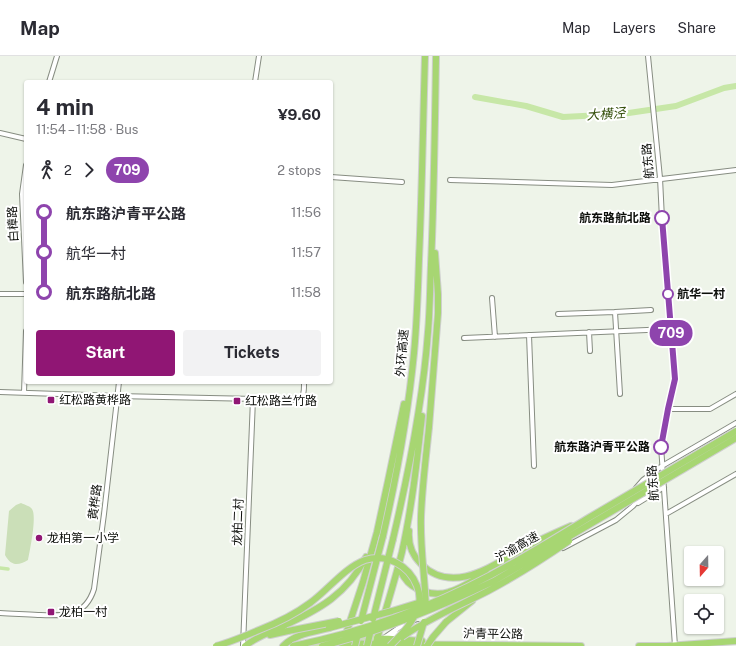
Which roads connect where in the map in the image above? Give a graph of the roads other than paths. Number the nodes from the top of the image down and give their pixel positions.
1 (57, 56) edge
2 (259, 56) edge
3 (424, 56) edge
4 (437, 56) edge
5 (648, 56) edge
6 (50, 80) edge
7 (255, 80) edge
8 (0, 132) edge
9 (24, 138) edge
10 (736, 170) edge
11 (333, 177) edge
12 (660, 178) junction
13 (24, 180) edge
14 (450, 180) dead end
15 (402, 182) dead end
16 (433, 231) junction
17 (24, 238) edge
18 (0, 294) edge
19 (24, 294) edge
20 (492, 298) dead end
21 (651, 310) dead end
22 (615, 312) junction
23 (558, 314) dead end
24 (670, 328) junction
25 (617, 331) junction
26 (428, 332) junction
27 (588, 332) junction
28 (529, 335) junction
29 (496, 337) junction
30 (464, 338) dead end
31 (590, 351) dead end
32 (24, 384) edge
33 (118, 384) edge
34 (304, 384) edge
35 (0, 392) edge
36 (24, 393) junction
37 (620, 394) dead end
38 (736, 394) edge
39 (117, 396) junction
40 (253, 399) junction
41 (668, 409) junction
42 (736, 423) edge
43 (736, 431) edge
44 (736, 437) edge
45 (534, 466) dead end
46 (662, 466) junction
47 (736, 474) edge
48 (663, 480) junction
49 (664, 487) junction
50 (412, 496) junction
51 (633, 506) junction
52 (666, 514) junction
53 (606, 515) junction
54 (587, 519) junction
55 (380, 534) junction
56 (543, 547) junction
57 (398, 566) junction
58 (464, 588) junction
59 (488, 591) junction
60 (392, 611) junction
61 (0, 613) edge
62 (368, 634) junction
63 (736, 641) edge
64 (343, 642) edge
65 (380, 642) edge
66 (245, 645) edge
67 (331, 645) edge
68 (402, 645) edge
69 (443, 645) junction
70 (216, 646) edge
71 (283, 646) edge
72 (293, 646) edge
73 (303, 646) edge
74 (309, 646) edge
75 (322, 646) edge
76 (355, 646) edge
77 (367, 646) edge
78 (390, 646) edge
79 (416, 646) edge
80 (427, 646) edge
81 (581, 646) edge
82 (639, 646) edge
83 (675, 646) edge

1 - 6 street
2 - 7 street
3 - 55 highway, 外环高速
4 - 16 highway, 外环高速
5 - 12 street, 航东路
8 - 9 street
10 - 12 street
11 - 15 street
12 - 14 street
12 - 24 street, 航东路
13 - 17 street, 白樟路
16 - 26 highway, 外环高速
16 - 79 highway, bridge
18 - 19 street
20 - 29 street
21 - 22 street
22 - 23 street
22 - 25 street
24 - 25 street
24 - 41 street, 航东路
25 - 27 street
25 - 37 street
26 - 50 highway
26 - 77 highway, 外环高速, bridge
27 - 28 street
27 - 31 street
28 - 29 street
28 - 45 street
29 - 30 street
32 - 36 street
33 - 39 street, 黄桦路
34 - 40 street
35 - 36 street
36 - 39 street
38 - 41 street
39 - 40 street
39 - 61 street, 黄桦路
40 - 66 street, 龙柏二村
41 - 46 street, 航东路
42 - 46 street
43 - 54 highway, 沪渝高速, bridge
44 - 48 street
44 - 53 highway, 沪渝高速, bridge
46 - 48 street, 航东路
46 - 56 street
47 - 52 street
48 - 49 street, 航东路
48 - 51 street
49 - 51 street
49 - 52 street, 航东路
50 - 54 highway, bridge
50 - 57 highway
51 - 65 street
52 - 83 street, 航东路
53 - 59 highway, bridge
53 - 62 highway, 沪渝高速, bridge
54 - 58 highway, 沪渝高速, bridge
55 - 64 highway
55 - 66 highway
55 - 76 highway, 外环高速, bridge
56 - 57 highway
56 - 65 street
57 - 65 highway
58 - 60 highway, bridge
58 - 72 highway, 沪渝高速, bridge
59 - 78 highway, bridge
59 - 80 highway, bridge
60 - 66 highway, bridge
60 - 71 highway, bridge
62 - 67 highway, bridge
62 - 75 highway, 沪渝高速, bridge
63 - 83 highway
64 - 65 highway, 沪青平公路
64 - 67 main road
64 - 74 main road
65 - 68 highway, 沪青平公路
65 - 69 highway
67 - 74 main road
68 - 69 highway, 沪青平公路
69 - 81 highway, 沪青平公路
70 - 78 highway, bridge
73 - 74 main road
82 - 83 highway

